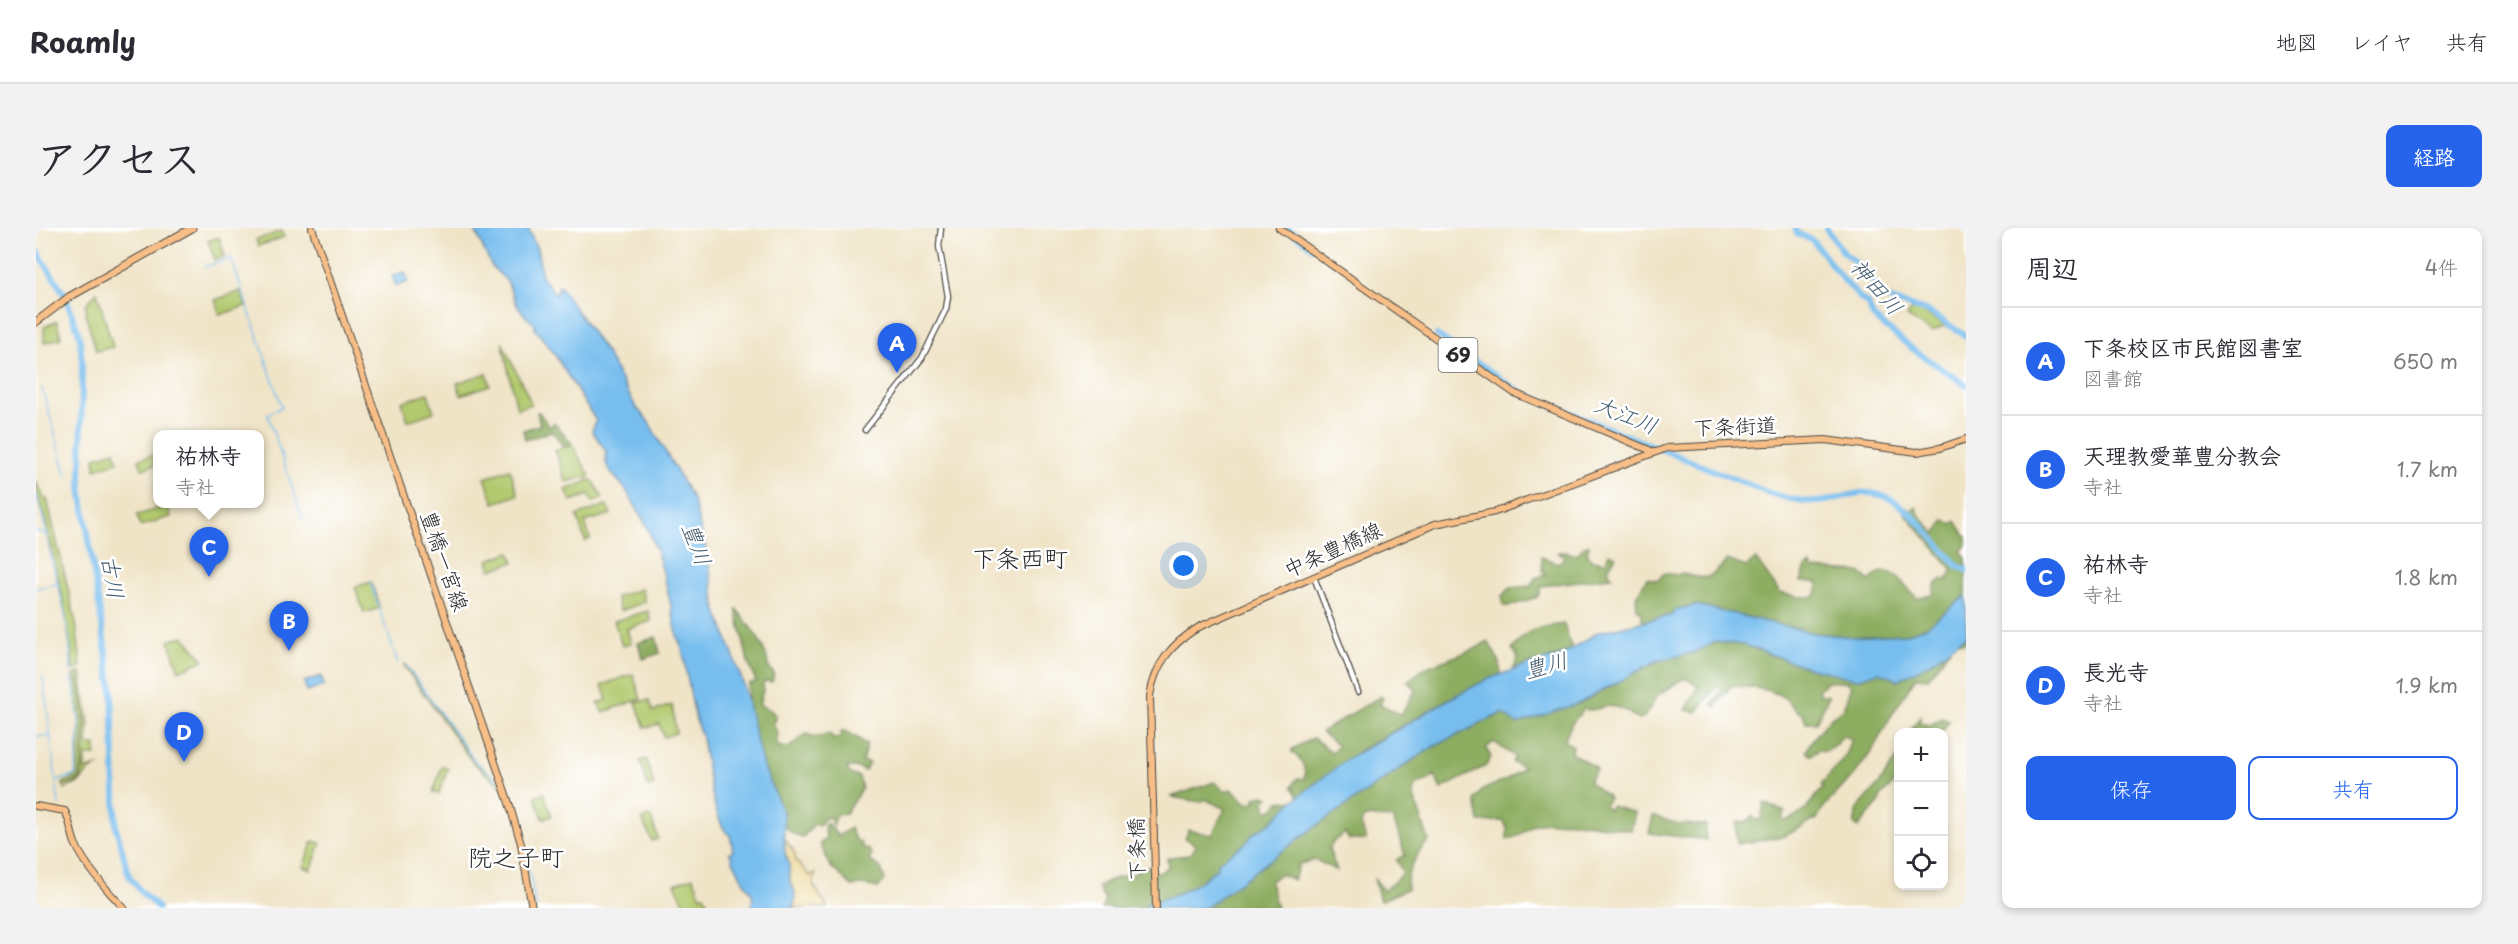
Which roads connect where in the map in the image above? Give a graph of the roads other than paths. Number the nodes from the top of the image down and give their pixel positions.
1 (192, 228) edge
2 (312, 228) edge
3 (941, 228) edge
4 (1280, 228) edge
5 (36, 322) edge
6 (865, 430) dead end
7 (1966, 439) edge
8 (1655, 452) junction
9 (1314, 577) junction
10 (1358, 692) dead end
11 (1152, 792) joint
12 (36, 806) edge
13 (124, 908) edge
14 (532, 908) edge
15 (1156, 908) edge

1 - 5 highway
2 - 14 main road, 豊橋一宮線
3 - 6 street
4 - 8 main road, 69
7 - 8 main road, 下条街道
8 - 9 main road, 中条豊橋線
9 - 10 street
9 - 11 main road, 中条豊橋線
11 - 15 main road, 下条橋
12 - 13 main road

